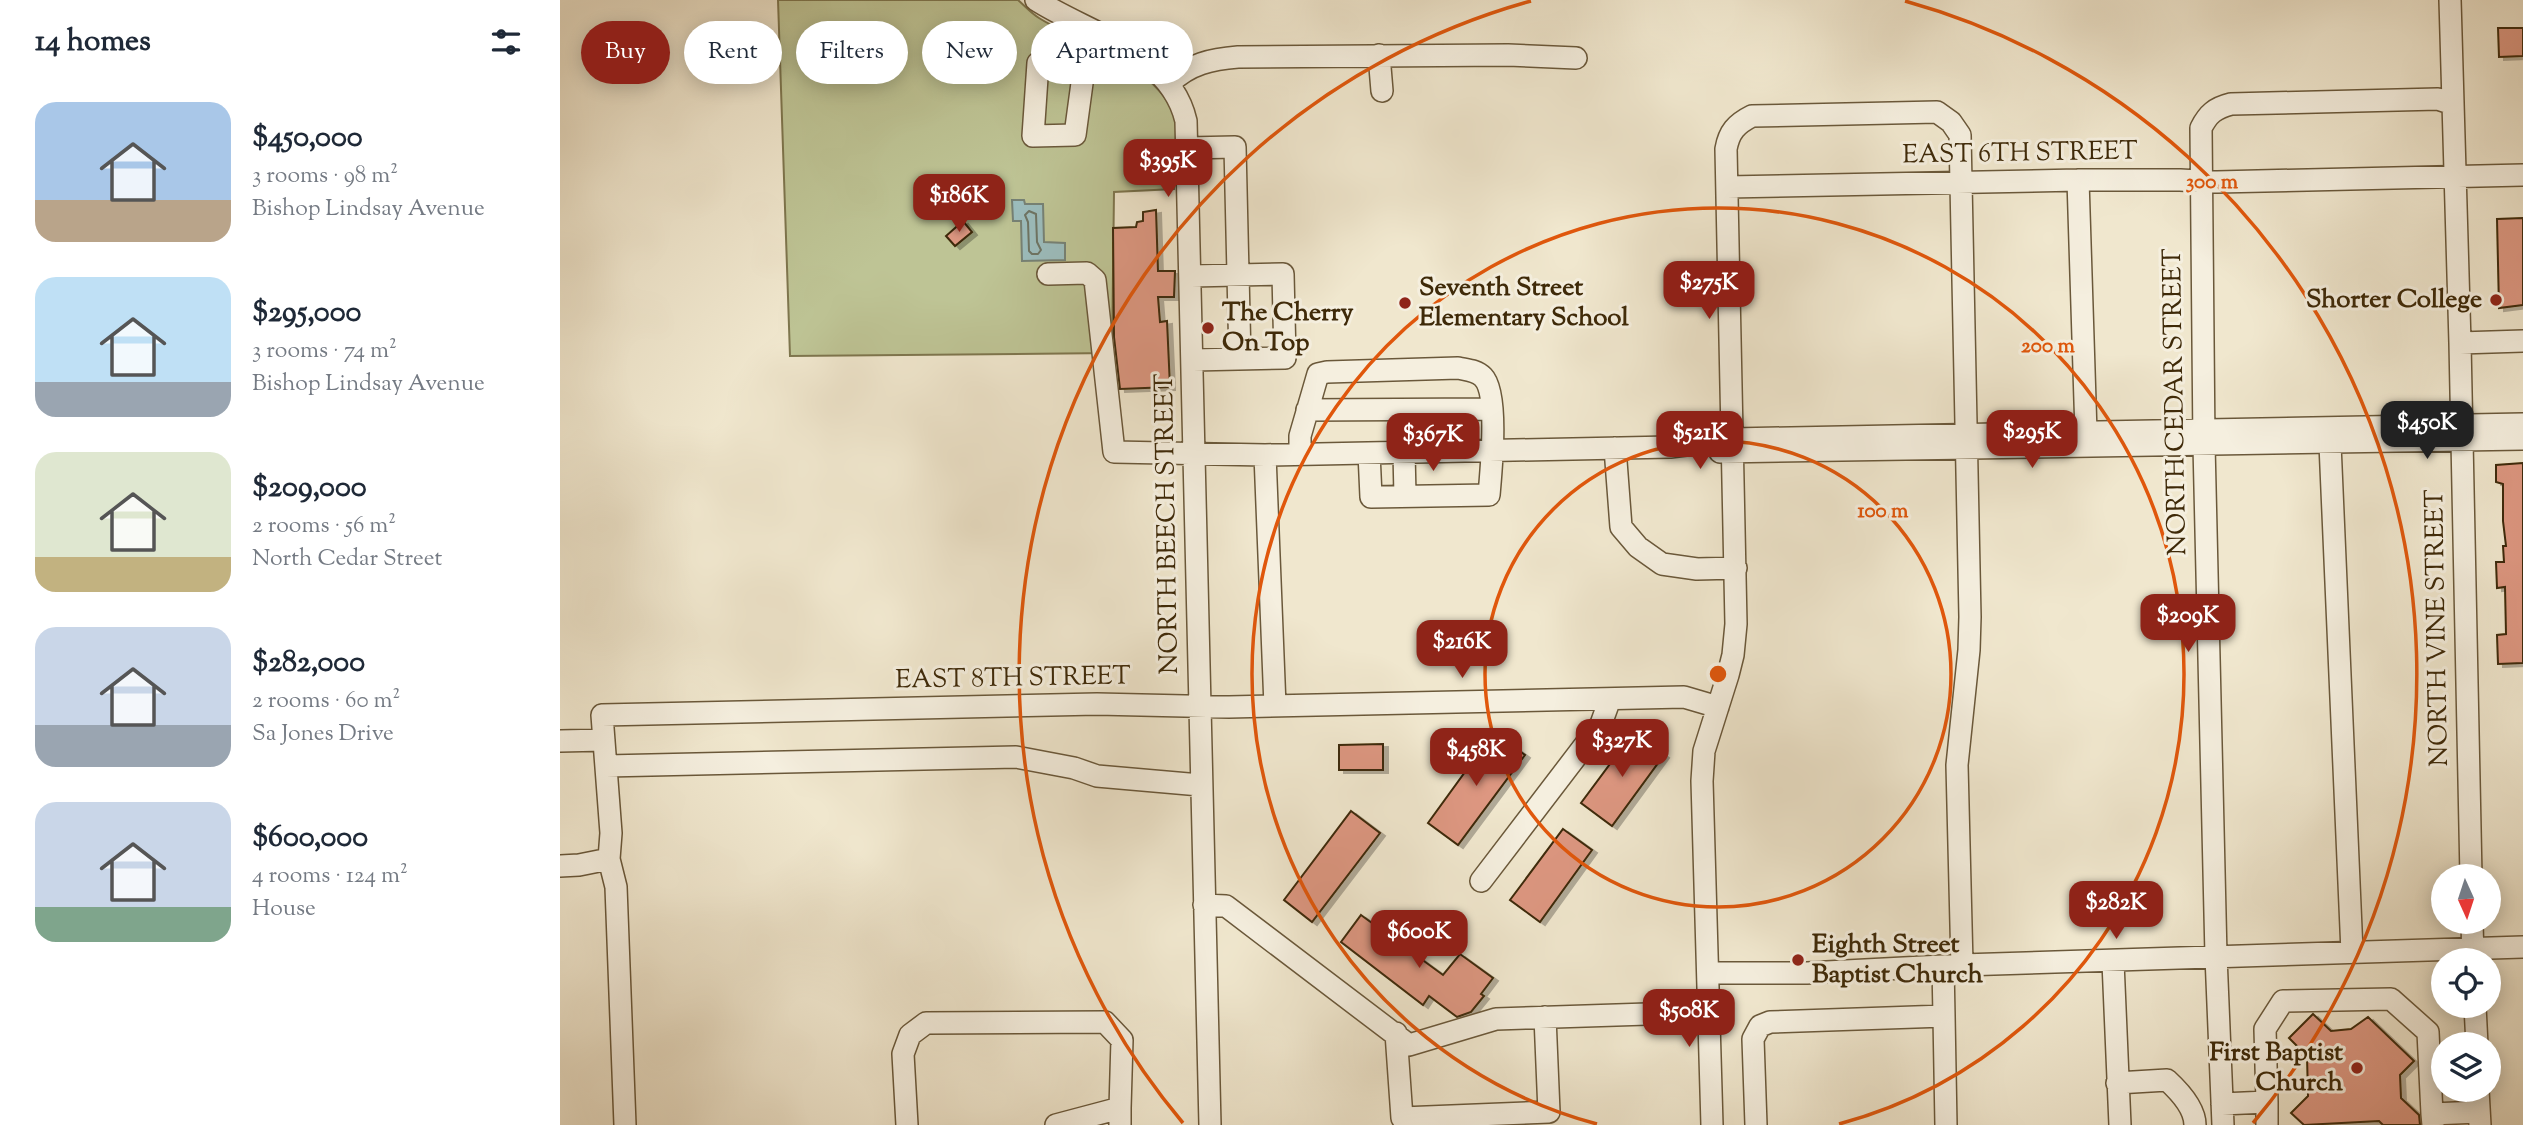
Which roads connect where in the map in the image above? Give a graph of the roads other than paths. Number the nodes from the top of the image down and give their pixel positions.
1 (1037, 0) edge
2 (2450, 0) edge
3 (1075, 21) edge
4 (1379, 55) junction
5 (1576, 58) dead end
6 (1193, 67) edge
7 (1171, 84) edge
8 (1382, 91) dead end
9 (2453, 104) junction
10 (1188, 148) junction
11 (2523, 175) edge
12 (2455, 177) junction
13 (2078, 180) junction
14 (2200, 181) junction
15 (1963, 182) junction
16 (1727, 187) junction
17 (1048, 274) dead end
18 (1191, 276) junction
19 (1238, 276) junction
20 (2523, 341) edge
21 (2460, 343) junction
22 (1240, 359) junction
23 (1193, 360) junction
24 (1491, 409) junction
25 (1307, 410) junction
26 (2523, 424) edge
27 (2086, 433) junction
28 (2461, 433) junction
29 (2204, 438) junction
30 (2523, 439) edge
31 (1967, 442) junction
32 (2330, 444) junction
33 (1733, 446) junction
34 (1615, 448) junction
35 (1493, 451) junction
36 (1404, 452) junction
37 (1369, 453) junction
38 (1300, 454) junction
39 (1195, 455) junction
40 (1265, 455) junction
41 (1405, 496) junction
42 (1735, 568) junction
43 (1610, 698) junction
44 (1275, 706) junction
45 (1718, 706) junction
46 (1199, 708) junction
47 (604, 740) junction
48 (560, 741) edge
49 (606, 766) junction
50 (1200, 785) junction
51 (609, 859) junction
52 (2471, 864) edge
53 (560, 866) edge
54 (1481, 881) dead end
55 (1204, 905) junction
56 (2523, 947) edge
57 (2501, 951) edge
58 (2352, 952) junction
59 (2431, 954) edge
60 (2216, 956) junction
61 (2113, 962) junction
62 (1952, 965) junction
63 (1709, 973) junction
64 (1709, 1012) junction
65 (1944, 1016) junction
66 (1545, 1017) junction
67 (1396, 1033) junction
68 (2117, 1083) junction
69 (2267, 1102) junction
70 (2223, 1114) edge
71 (1120, 1117) edge
72 (2432, 1119) edge
73 (2480, 1119) edge
74 (625, 1125) edge
75 (907, 1125) edge
76 (1056, 1125) edge
77 (1210, 1125) edge
78 (1712, 1125) edge
79 (1756, 1125) edge
80 (1946, 1125) edge
81 (2119, 1125) edge
82 (2195, 1125) edge
83 (2267, 1125) edge

1 - 3 street, NORTH BEECH STREET
2 - 9 street, NORTH VINE STREET
4 - 5 street
4 - 6 street
4 - 8 street
7 - 10 street, NORTH BEECH STREET
9 - 12 street, NORTH VINE STREET
9 - 14 street, NORTH CEDAR STREET
10 - 18 street, NORTH BEECH STREET
10 - 19 street
11 - 12 street, EAST 6TH STREET
12 - 14 street, EAST 6TH STREET
12 - 21 street, NORTH VINE STREET
13 - 14 street, EAST 6TH STREET
13 - 15 street, EAST 6TH STREET
13 - 27 street
14 - 29 street, NORTH CEDAR STREET
15 - 16 street, EAST 6TH STREET
15 - 16 street
15 - 31 street
16 - 33 street
17 - 39 street
18 - 19 street
18 - 23 street, NORTH BEECH STREET
19 - 22 street
19 - 22 street
20 - 21 street
21 - 28 street, NORTH VINE STREET
22 - 23 street
23 - 39 street, NORTH BEECH STREET
24 - 25 street
24 - 25 street
24 - 35 street
25 - 38 street
26 - 28 street
27 - 29 street
27 - 31 street
28 - 29 street
28 - 30 street
28 - 32 street
28 - 52 street, NORTH VINE STREET
29 - 31 street
29 - 32 street
29 - 60 street, NORTH CEDAR STREET
31 - 33 street
31 - 62 street
32 - 58 street
33 - 34 street
33 - 42 street
34 - 35 street
34 - 42 street
35 - 36 street
35 - 41 street
36 - 37 street
36 - 41 street
37 - 38 street
37 - 41 street
38 - 40 street
39 - 40 street
39 - 46 street, NORTH BEECH STREET
40 - 44 street
42 - 45 street
43 - 44 street, EAST 8TH STREET
43 - 45 street, EAST 8TH STREET
43 - 54 street
44 - 46 street, EAST 8TH STREET
45 - 63 street
46 - 47 street, EAST 8TH STREET
46 - 50 street, NORTH BEECH STREET
47 - 48 street
47 - 49 street
49 - 50 street
49 - 51 street
50 - 55 street, NORTH BEECH STREET
51 - 53 street
51 - 74 street
55 - 67 street
55 - 77 street, NORTH BEECH STREET
56 - 57 street
58 - 59 street
58 - 60 street
60 - 61 street
60 - 70 street, NORTH CEDAR STREET
61 - 62 street
61 - 68 street
62 - 63 street
62 - 65 street
63 - 64 street
64 - 66 street
64 - 78 street
65 - 79 street
65 - 80 street
66 - 67 street
66 - 67 street
68 - 81 street
68 - 82 street
69 - 70 street
69 - 72 street
69 - 83 street
71 - 75 street
71 - 76 street
72 - 73 street

